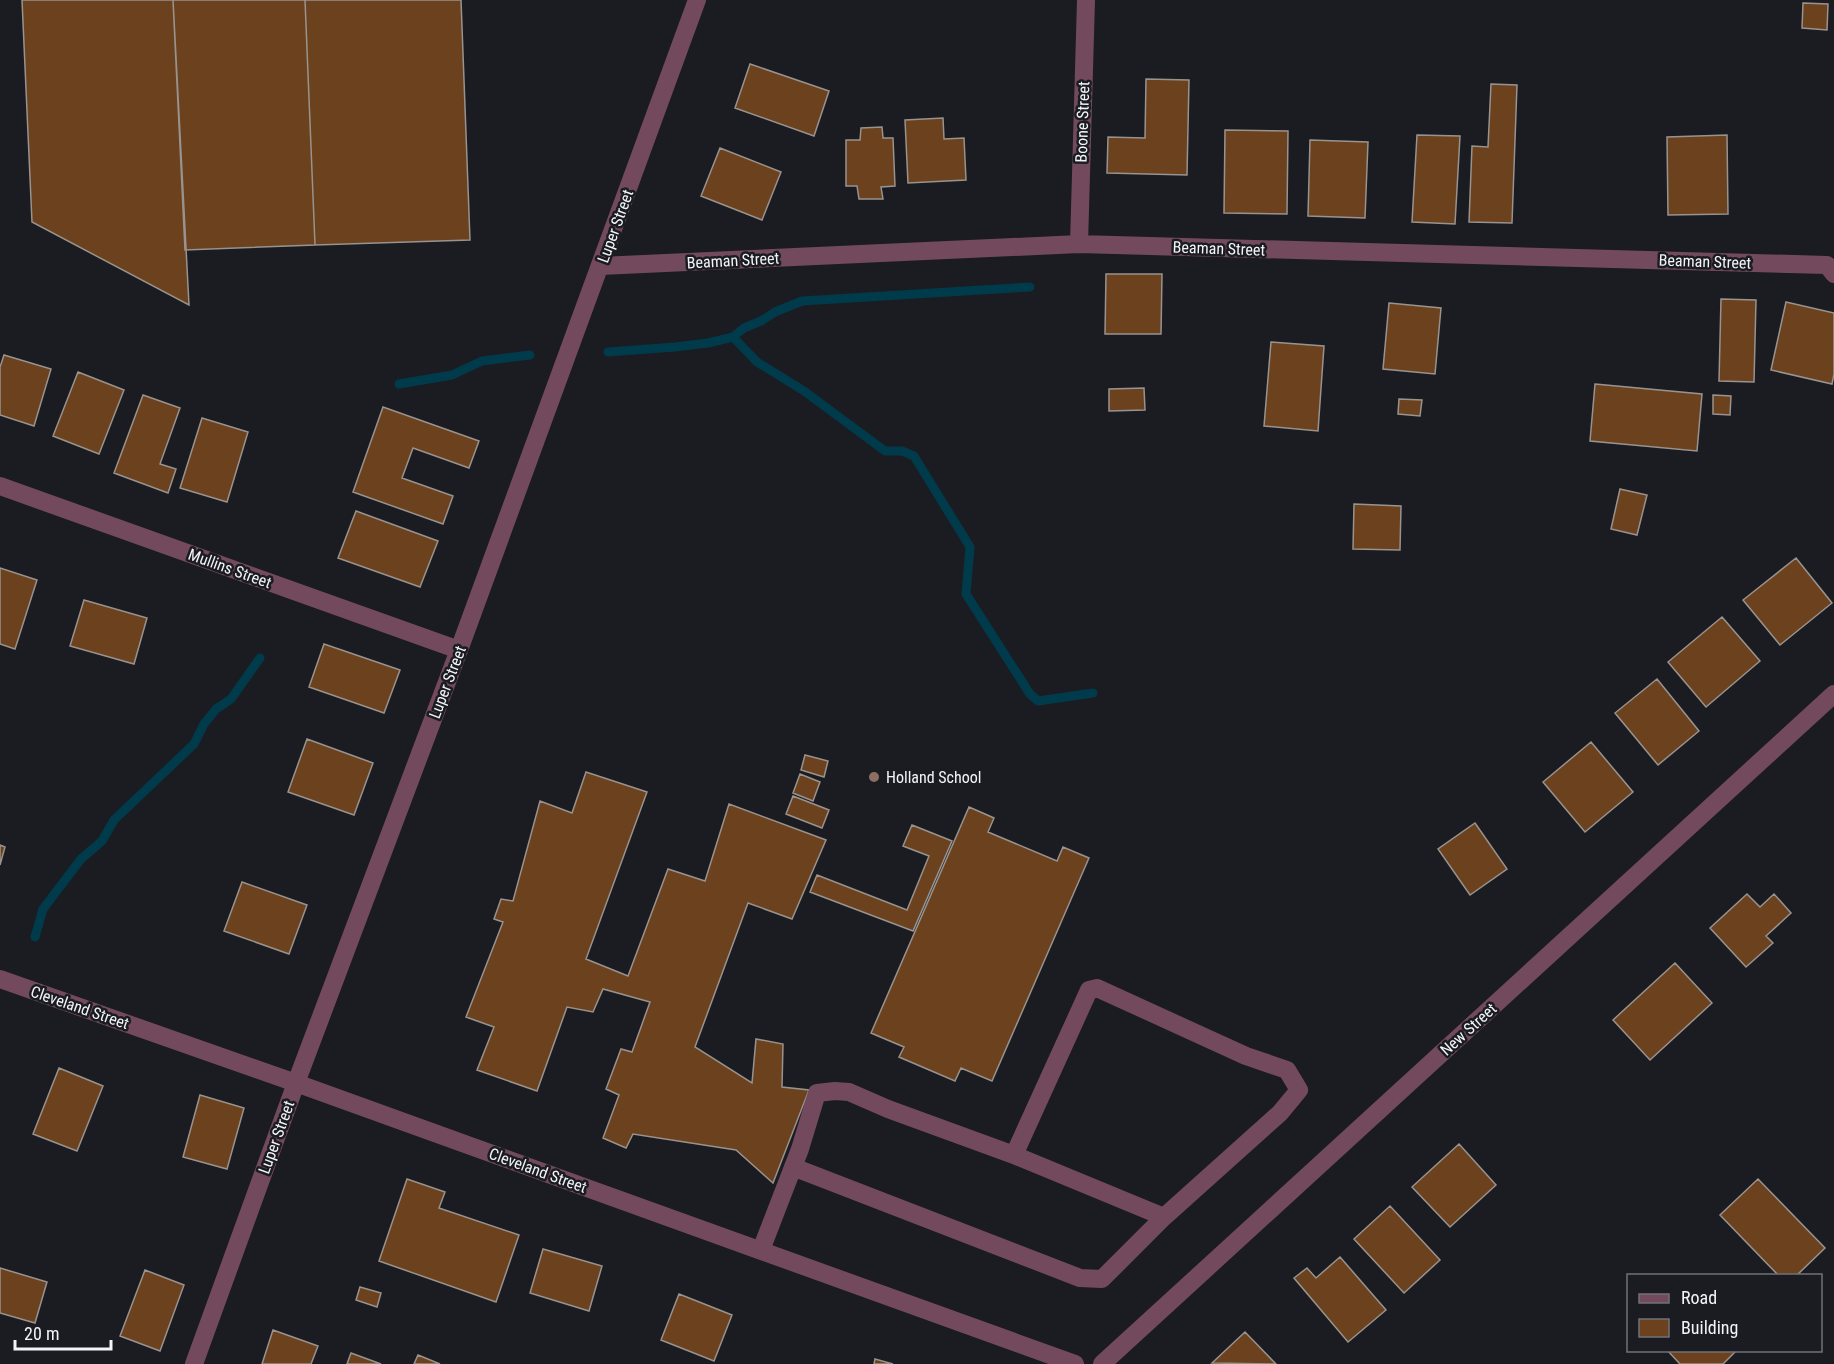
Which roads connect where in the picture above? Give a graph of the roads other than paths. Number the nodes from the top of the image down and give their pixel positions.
1 (697, 0) edge
2 (1086, 0) edge
3 (1079, 244) junction
4 (600, 266) junction
5 (1832, 268) edge
6 (0, 486) edge
7 (459, 650) junction
8 (1834, 694) edge
9 (0, 979) edge
10 (296, 1083) junction
11 (1014, 1155) junction
12 (793, 1167) junction
13 (1164, 1217) junction
14 (760, 1250) junction
15 (194, 1364) edge
16 (1075, 1364) edge
17 (1102, 1364) edge

1 - 4 street, Luper Street
2 - 3 street, Boone Street
3 - 4 street, Beaman Street
3 - 5 street, Beaman Street
4 - 7 street, Luper Street
6 - 7 street, Mullins Street
7 - 10 street, Luper Street
8 - 17 street, New Street
9 - 10 street, Cleveland Street
10 - 14 street, Cleveland Street
10 - 15 street, Luper Street
11 - 12 street
11 - 13 street
11 - 13 street
12 - 13 street
12 - 14 street
14 - 16 street, Cleveland Street

